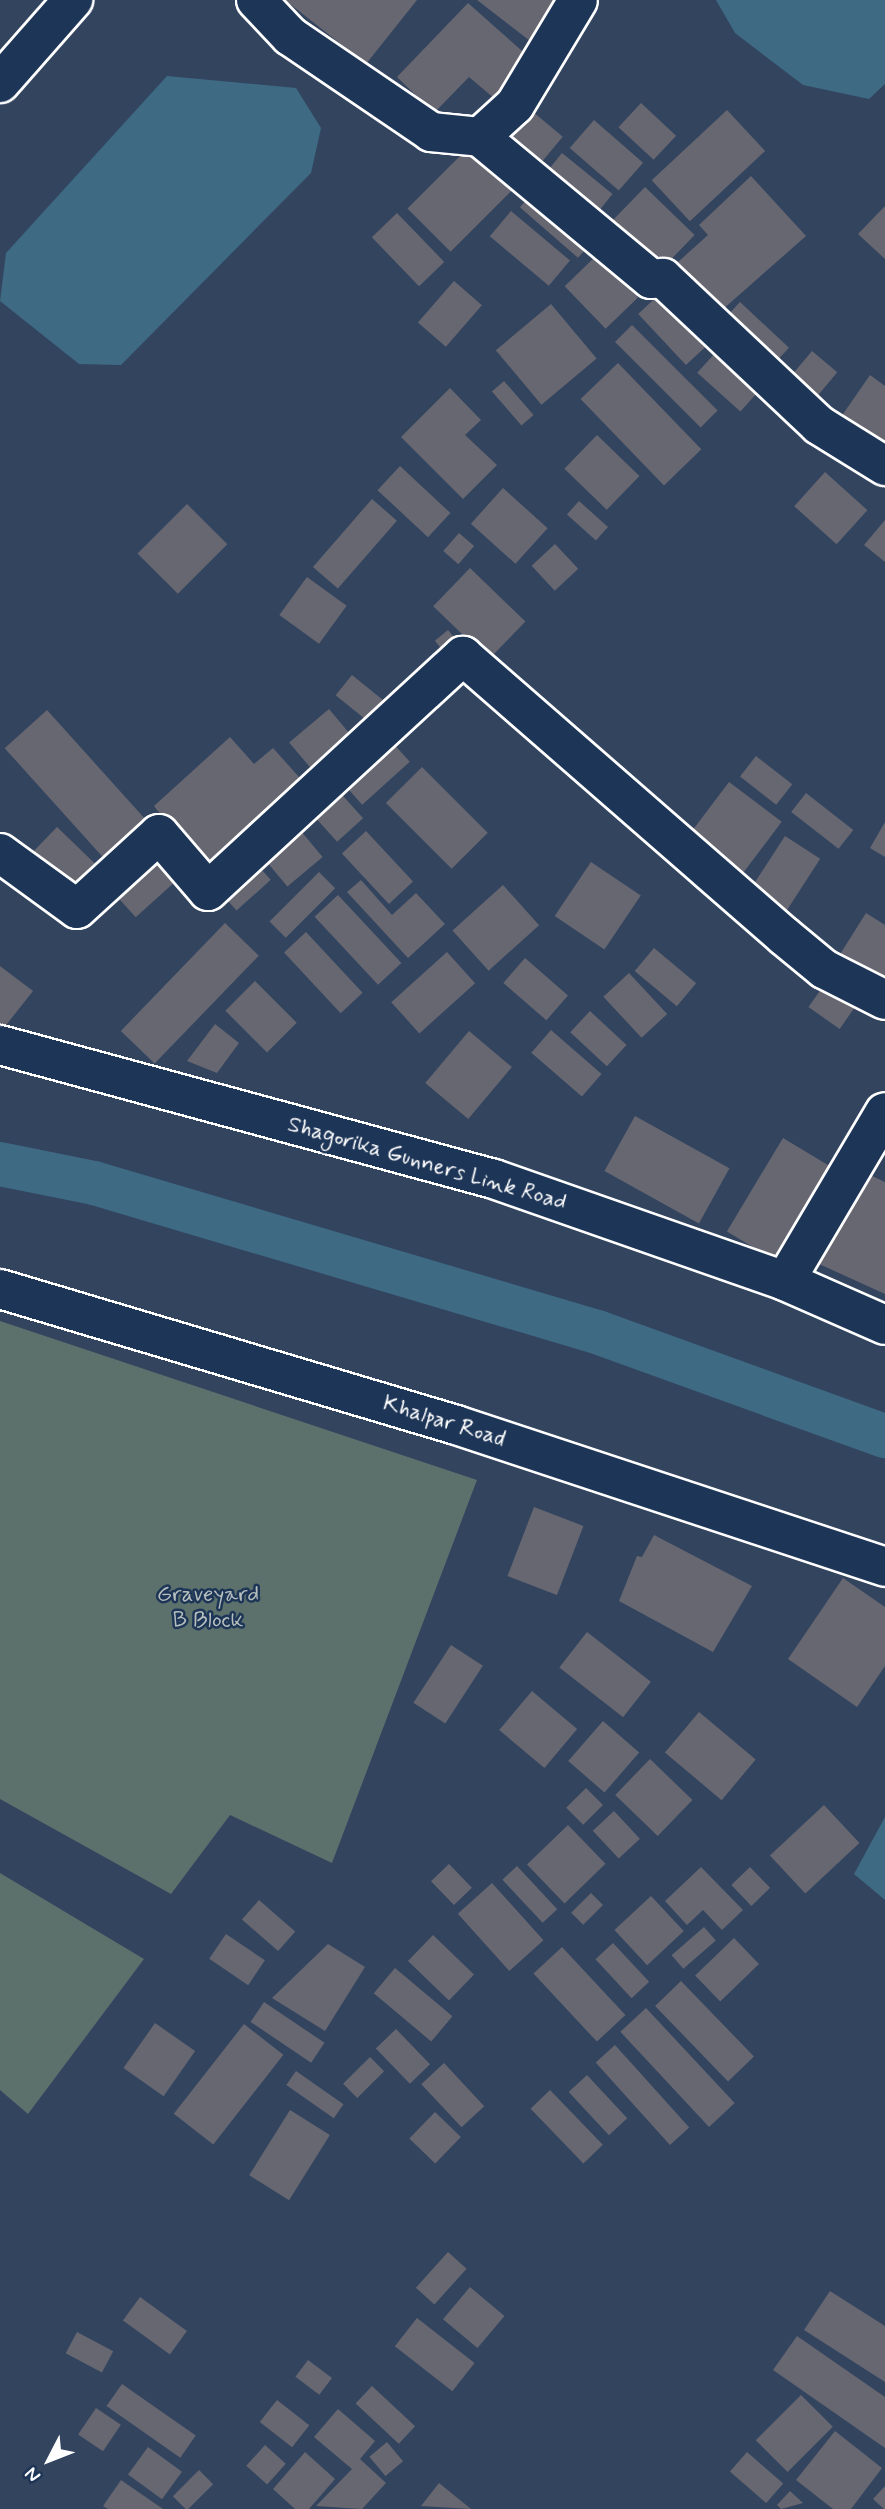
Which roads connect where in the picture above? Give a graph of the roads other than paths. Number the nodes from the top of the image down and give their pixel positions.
1 (73, 0) edge
2 (256, 0) edge
3 (578, 0) edge
4 (0, 83) edge
5 (480, 137) junction
6 (885, 466) edge
7 (0, 853) edge
8 (885, 1000) edge
9 (0, 1045) edge
10 (885, 1112) edge
11 (785, 1280) junction
12 (0, 1289) edge
13 (885, 1325) edge
14 (885, 1567) edge

1 - 4 street
2 - 5 street
3 - 5 street
5 - 6 street
7 - 8 street
9 - 11 street, Shagorika Gunners Link Road
10 - 11 street
11 - 13 street, Shagorika Gunners Link Road
12 - 14 street, Khalpar Road

